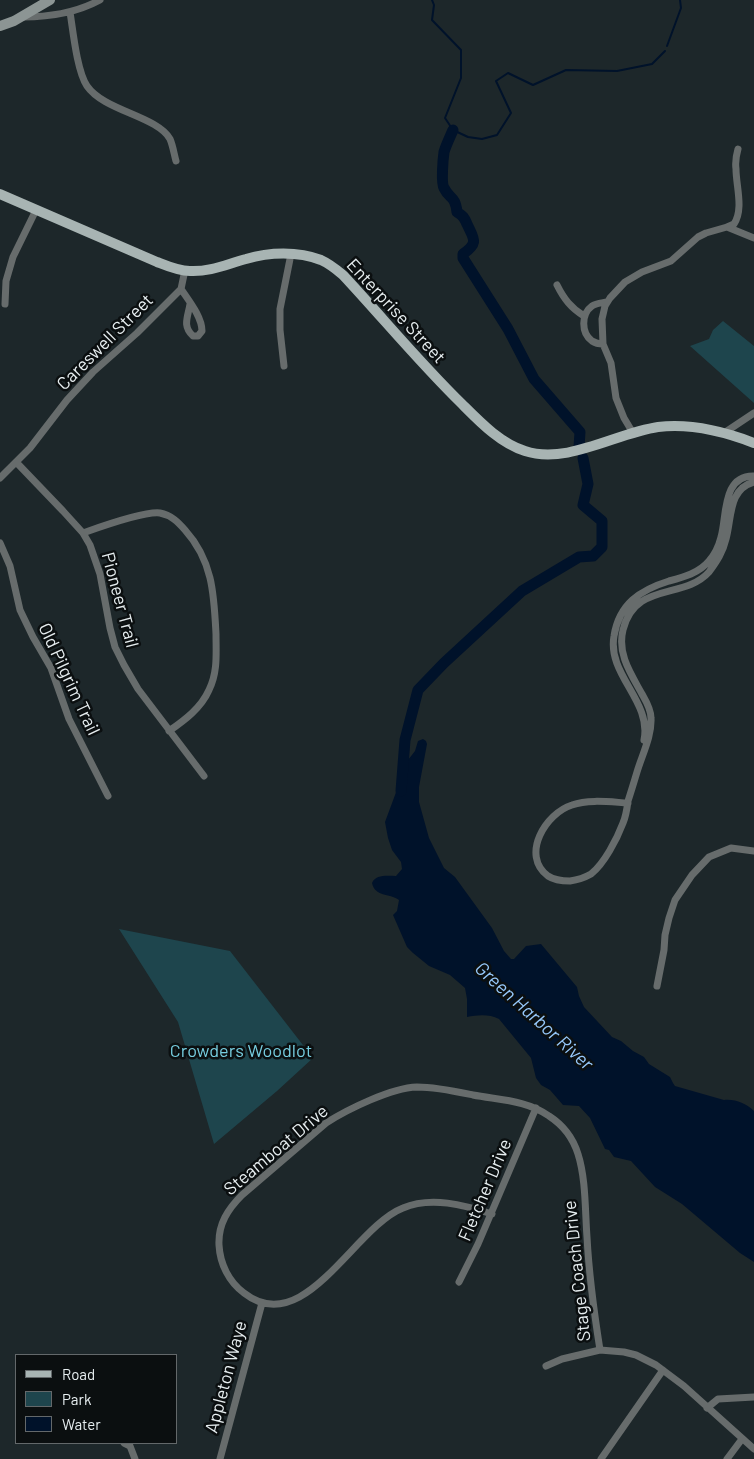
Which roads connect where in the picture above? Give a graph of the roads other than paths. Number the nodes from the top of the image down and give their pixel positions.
1 (50, 0) edge
2 (100, 0) edge
3 (70, 12) junction
4 (20, 17) junction
5 (0, 26) edge
6 (738, 149) dead end
7 (176, 162) dead end
8 (0, 194) edge
9 (36, 210) junction
10 (727, 227) junction
11 (754, 238) edge
12 (291, 254) junction
13 (185, 270) junction
14 (557, 285) dead end
15 (181, 290) junction
16 (608, 302) junction
17 (6, 304) dead end
18 (190, 304) dead end
19 (584, 316) junction
20 (604, 344) junction
21 (284, 366) dead end
22 (754, 413) edge
23 (724, 432) junction
24 (633, 434) junction
25 (754, 443) edge
26 (17, 462) junction
27 (754, 476) edge
28 (0, 478) edge
29 (754, 482) edge
30 (729, 503) junction
31 (82, 533) junction
32 (0, 543) edge
33 (659, 589) junction
34 (614, 632) junction
35 (622, 634) junction
36 (644, 698) junction
37 (637, 700) junction
38 (169, 731) junction
39 (639, 765) junction
40 (204, 776) dead end
41 (108, 796) dead end
42 (628, 802) junction
43 (754, 851) edge
44 (657, 986) dead end
45 (536, 1108) junction
46 (492, 1214) junction
47 (459, 1282) dead end
48 (262, 1303) junction
49 (600, 1350) junction
50 (546, 1366) dead end
51 (664, 1370) junction
52 (754, 1397) edge
53 (707, 1408) junction
54 (742, 1438) junction
55 (128, 1444) edge
56 (754, 1449) edge
57 (135, 1459) edge
58 (220, 1459) edge
59 (601, 1459) edge
60 (727, 1459) edge

1 - 4 main road
2 - 3 street
3 - 4 street
3 - 7 street
4 - 5 main road
6 - 10 street
8 - 9 main road, Enterprise Street
9 - 13 main road, Enterprise Street
9 - 17 street
10 - 11 street
10 - 16 street
12 - 13 main road, Enterprise Street
12 - 21 street
12 - 24 main road, Enterprise Street
13 - 15 street
14 - 19 street
15 - 18 street
15 - 26 street, Careswell Street
16 - 19 street
16 - 20 street
19 - 20 street
20 - 24 street
22 - 23 street
23 - 24 main road, Enterprise Street
23 - 25 main road, Enterprise Street
26 - 28 street, Careswell Street
26 - 31 street, Pioneer Trail
27 - 30 street
29 - 30 street
30 - 33 street
31 - 38 street, Pioneer Trail
31 - 38 street
32 - 41 street, Old Pilgrim Trail
33 - 34 street
33 - 35 street
34 - 35 street
34 - 37 street
35 - 36 street
36 - 37 street
36 - 39 street
37 - 39 street
38 - 40 street, Pioneer Trail
39 - 42 street
42 - 42 street
43 - 44 street
45 - 46 street, Fletcher Drive
45 - 48 street, Steamboat Drive
45 - 49 street, Stage Coach Drive
46 - 47 street, Fletcher Drive
46 - 48 street
48 - 58 street, Appleton Waye
49 - 50 street
49 - 51 street, Stage Coach Drive
51 - 53 street, Stage Coach Drive
51 - 59 street
52 - 53 street
53 - 54 street, Stage Coach Drive
54 - 56 street, Stage Coach Drive
54 - 60 street
55 - 57 street

